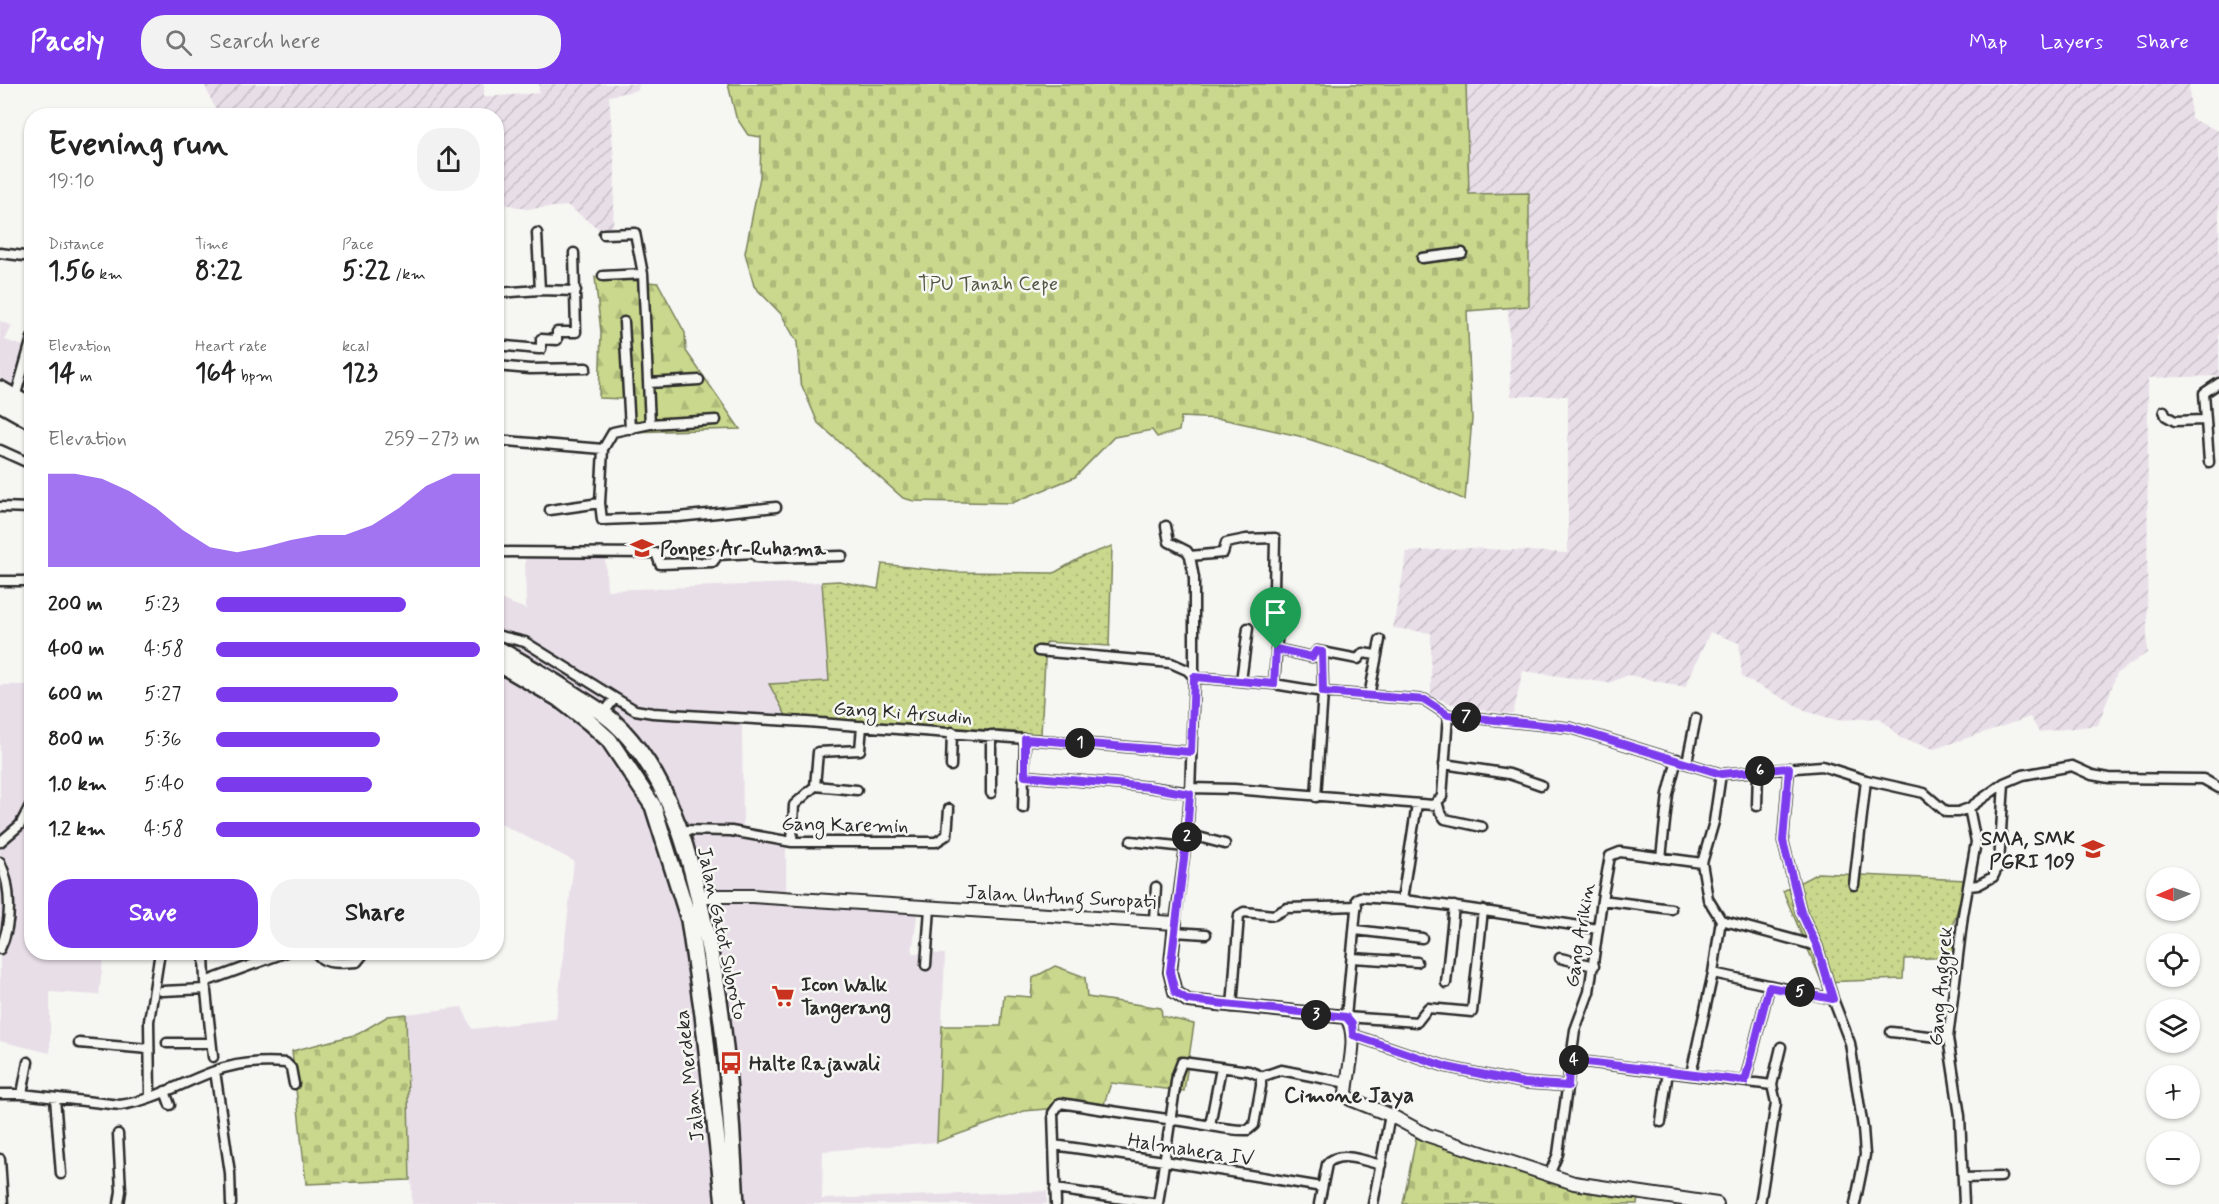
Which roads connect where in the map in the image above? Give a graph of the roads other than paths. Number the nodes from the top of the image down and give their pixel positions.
1 (537, 233) dead end
2 (604, 234) dead end
3 (0, 253) edge
4 (574, 253) dead end
5 (1462, 253) dead end
6 (24, 256) edge
7 (1422, 258) dead end
8 (643, 274) junction
9 (603, 276) dead end
10 (540, 290) junction
11 (576, 291) junction
12 (504, 292) edge
13 (624, 322) dead end
14 (504, 346) edge
15 (24, 366) edge
16 (504, 367) edge
17 (586, 368) dead end
18 (699, 380) dead end
19 (648, 383) junction
20 (2219, 383) edge
21 (0, 389) edge
22 (15, 398) junction
23 (0, 403) edge
24 (24, 403) edge
25 (2164, 411) dead end
26 (24, 416) edge
27 (716, 420) dead end
28 (2204, 420) junction
29 (650, 424) junction
30 (630, 429) junction
31 (504, 441) edge
32 (603, 448) junction
33 (0, 450) edge
34 (24, 461) edge
35 (2209, 462) dead end
36 (600, 503) junction
37 (0, 507) edge
38 (776, 507) dead end
39 (24, 508) edge
40 (550, 510) dead end
41 (1166, 526) dead end
42 (504, 552) edge
43 (842, 556) dead end
44 (1190, 556) junction
45 (0, 581) edge
46 (24, 581) edge
47 (1248, 628) dead end
48 (504, 637) edge
49 (1380, 640) dead end
50 (1276, 649) junction
51 (1038, 651) dead end
52 (504, 652) edge
53 (1322, 652) junction
54 (1376, 655) junction
55 (504, 667) edge
56 (1194, 677) junction
57 (1241, 681) junction
58 (1274, 684) junction
59 (1323, 692) junction
60 (1369, 696) junction
61 (615, 698) junction
62 (604, 713) junction
63 (1448, 715) junction
64 (1696, 718) dead end
65 (862, 726) junction
66 (952, 732) junction
67 (991, 735) junction
68 (1025, 739) junction
69 (1191, 752) junction
70 (1677, 759) junction
71 (1687, 762) junction
72 (1444, 764) junction
73 (951, 766) dead end
74 (1789, 768) junction
75 (1758, 771) junction
76 (1721, 774) junction
77 (1025, 776) junction
78 (1866, 780) junction
79 (2004, 783) junction
80 (1541, 785) dead end
81 (815, 786) junction
82 (2219, 788) edge
83 (857, 790) dead end
84 (1190, 791) junction
85 (991, 793) dead end
86 (1316, 797) junction
87 (1437, 801) junction
88 (1417, 804) junction
89 (1757, 806) dead end
90 (1023, 808) dead end
91 (1969, 808) junction
92 (949, 809) dead end
93 (24, 817) edge
94 (1482, 827) dead end
95 (680, 830) junction
96 (1187, 834) junction
97 (1131, 841) dead end
98 (0, 842) edge
99 (792, 842) junction
100 (1225, 843) dead end
101 (1185, 847) junction
102 (1661, 858) junction
103 (0, 862) edge
104 (1702, 863) junction
105 (1854, 885) dead end
106 (1156, 886) dead end
107 (1969, 886) junction
108 (699, 896) junction
109 (1402, 900) junction
110 (1602, 900) junction
111 (1357, 906) junction
112 (1454, 906) junction
113 (930, 908) junction
114 (1483, 909) junction
115 (1671, 909) dead end
116 (1154, 920) junction
117 (1721, 920) junction
118 (1175, 927) junction
119 (1598, 929) junction
120 (1356, 930) junction
121 (1206, 934) dead end
122 (1422, 938) dead end
123 (1817, 946) junction
124 (0, 949) edge
125 (1352, 958) junction
126 (1560, 958) dead end
127 (159, 960) edge
128 (204, 960) edge
129 (256, 960) edge
130 (266, 960) edge
131 (321, 960) edge
132 (359, 960) edge
133 (1417, 962) dead end
134 (256, 964) junction
135 (926, 965) dead end
136 (1594, 966) junction
137 (1713, 974) junction
138 (1446, 983) dead end
139 (206, 985) junction
140 (1769, 987) junction
141 (162, 991) dead end
142 (1833, 999) junction
143 (1232, 1007) junction
144 (1346, 1017) junction
145 (1892, 1032) dead end
146 (1353, 1035) junction
147 (1948, 1038) junction
148 (79, 1043) dead end
149 (167, 1043) dead end
150 (211, 1043) junction
151 (1781, 1047) dead end
152 (149, 1049) junction
153 (213, 1057) dead end
154 (1570, 1060) junction
155 (28, 1062) dead end
156 (1221, 1068) junction
157 (215, 1071) junction
158 (1668, 1071) junction
159 (1691, 1074) junction
160 (1261, 1077) junction
161 (1745, 1081) junction
162 (1347, 1083) junction
163 (294, 1084) dead end
164 (1772, 1085) junction
165 (1568, 1086) junction
166 (165, 1091) junction
167 (0, 1094) edge
168 (22, 1094) junction
169 (150, 1096) junction
170 (55, 1098) junction
171 (170, 1105) dead end
172 (1390, 1115) junction
173 (1171, 1120) junction
174 (1660, 1122) dead end
175 (1210, 1125) junction
176 (118, 1134) dead end
177 (1054, 1145) junction
178 (0, 1158) edge
179 (1164, 1161) junction
180 (1381, 1165) junction
181 (61, 1174) dead end
182 (1549, 1175) junction
183 (2001, 1177) dead end
184 (1963, 1178) junction
185 (1322, 1187) junction
186 (1055, 1189) junction
187 (3, 1204) edge
188 (119, 1204) edge
189 (231, 1204) edge
190 (724, 1204) edge
191 (736, 1204) edge
192 (1056, 1204) edge
193 (1158, 1204) edge
194 (1319, 1204) edge
195 (1373, 1204) edge
196 (1717, 1204) edge
197 (1760, 1204) edge
198 (1855, 1204) edge
199 (1964, 1204) edge

1 - 10 street
2 - 8 street
3 - 6 street
4 - 11 street
5 - 7 street
8 - 9 street
8 - 19 street
10 - 11 street
10 - 12 street
11 - 14 street
13 - 30 street
15 - 22 street
16 - 17 street
18 - 19 street
19 - 29 street
20 - 28 street
21 - 22 highway
22 - 24 highway
23 - 26 highway
25 - 28 street
27 - 29 street
28 - 35 street
29 - 30 street
30 - 32 street
31 - 32 street
32 - 36 street
33 - 34 street
36 - 38 street
36 - 40 street
37 - 39 street
41 - 44 street
42 - 43 street
44 - 50 street
44 - 56 street
45 - 46 street
47 - 57 street
48 - 61 street, Gang Ki Arsudin
49 - 54 street
50 - 53 street
50 - 58 street
51 - 56 street
52 - 62 highway, Jalan Gatot Subroto
53 - 54 street
53 - 59 street
54 - 60 street
55 - 190 highway, Jalan Merdeka
56 - 57 street
56 - 69 street
57 - 58 street
58 - 59 street
59 - 60 street
59 - 86 street
60 - 63 street
61 - 62 street
61 - 65 street, Gang Ki Arsudin
62 - 95 highway, Jalan Gatot Subroto
63 - 70 street
63 - 72 street
64 - 71 street
65 - 66 street, Gang Ki Arsudin
65 - 81 street
66 - 67 street, Gang Ki Arsudin
66 - 73 street
67 - 68 street, Gang Ki Arsudin
67 - 85 street
68 - 69 street, Gang Ki Arsudin
68 - 77 street
69 - 84 street
70 - 71 street
70 - 102 street
71 - 76 street
72 - 80 street
72 - 87 street
74 - 75 street
74 - 78 street
74 - 123 street
75 - 76 street
75 - 89 street
76 - 104 street
77 - 84 street
77 - 90 street
78 - 91 street
78 - 105 street
79 - 82 street
79 - 91 street
79 - 107 street
81 - 83 street
81 - 99 street
84 - 86 street
84 - 96 street
86 - 88 street
87 - 88 street
87 - 94 street
88 - 109 street
91 - 107 street, Gang Anggrek
92 - 99 street, Gang Karemin
93 - 98 street
95 - 99 street, Gang Karemin
95 - 108 highway, Jalan Gatot Subroto
96 - 100 street
96 - 101 street
97 - 101 street
101 - 118 street
102 - 104 street, Gang Arikin
102 - 110 street, Gang Arikin
103 - 124 street
104 - 117 street
106 - 116 street
107 - 147 street, Gang Anggrek
108 - 113 street, Jalan Untung Suropati
108 - 191 highway, Jalan Gatot Subroto
109 - 111 street
109 - 112 street
110 - 115 street
110 - 119 street, Gang Arikin
111 - 120 street
111 - 143 street
112 - 114 street
112 - 138 street
113 - 116 street, Jalan Untung Suropati
113 - 135 street
114 - 119 street
114 - 144 street
116 - 118 street, Jalan Untung Suropati
117 - 123 street
117 - 137 street
118 - 121 street
118 - 143 street, Jalan Untung Suropati
119 - 136 street, Gang Arikin
120 - 122 street
120 - 125 street
123 - 142 street
125 - 133 street
125 - 144 street
126 - 136 street
127 - 152 street
128 - 139 street
129 - 134 street
130 - 134 street
131 - 132 street
134 - 139 street
136 - 154 street, Gang Arikin
137 - 140 street
137 - 159 street
139 - 141 street
139 - 150 street
140 - 142 street
140 - 161 street
142 - 198 street
143 - 144 street, Jalan Untung Suropati
144 - 146 street
145 - 147 street
146 - 162 street
146 - 165 street
147 - 184 street, Gang Anggrek
148 - 152 street
149 - 150 street
150 - 153 street
151 - 164 street
152 - 169 street
154 - 158 street
154 - 165 street, Gang Arikin
155 - 168 street
156 - 160 street
156 - 173 street
156 - 175 street
157 - 163 street
157 - 166 street
157 - 189 street
158 - 159 street
158 - 174 street
159 - 161 street
160 - 162 street
160 - 175 street
161 - 164 street
162 - 172 street
164 - 197 street
165 - 182 street, Gang Arikin
166 - 169 street
166 - 171 street
167 - 168 street
168 - 170 street
169 - 170 street
170 - 181 street
172 - 180 street
172 - 182 street
173 - 175 street
173 - 177 street
173 - 179 street
176 - 188 street
177 - 179 street, Halmahera IV
177 - 186 street
178 - 187 street
179 - 185 street, Halmahera IV
179 - 193 street
180 - 185 street
180 - 195 street
182 - 196 street
183 - 184 street
184 - 199 street, Gang Anggrek
185 - 194 street
186 - 192 street
186 - 193 street

